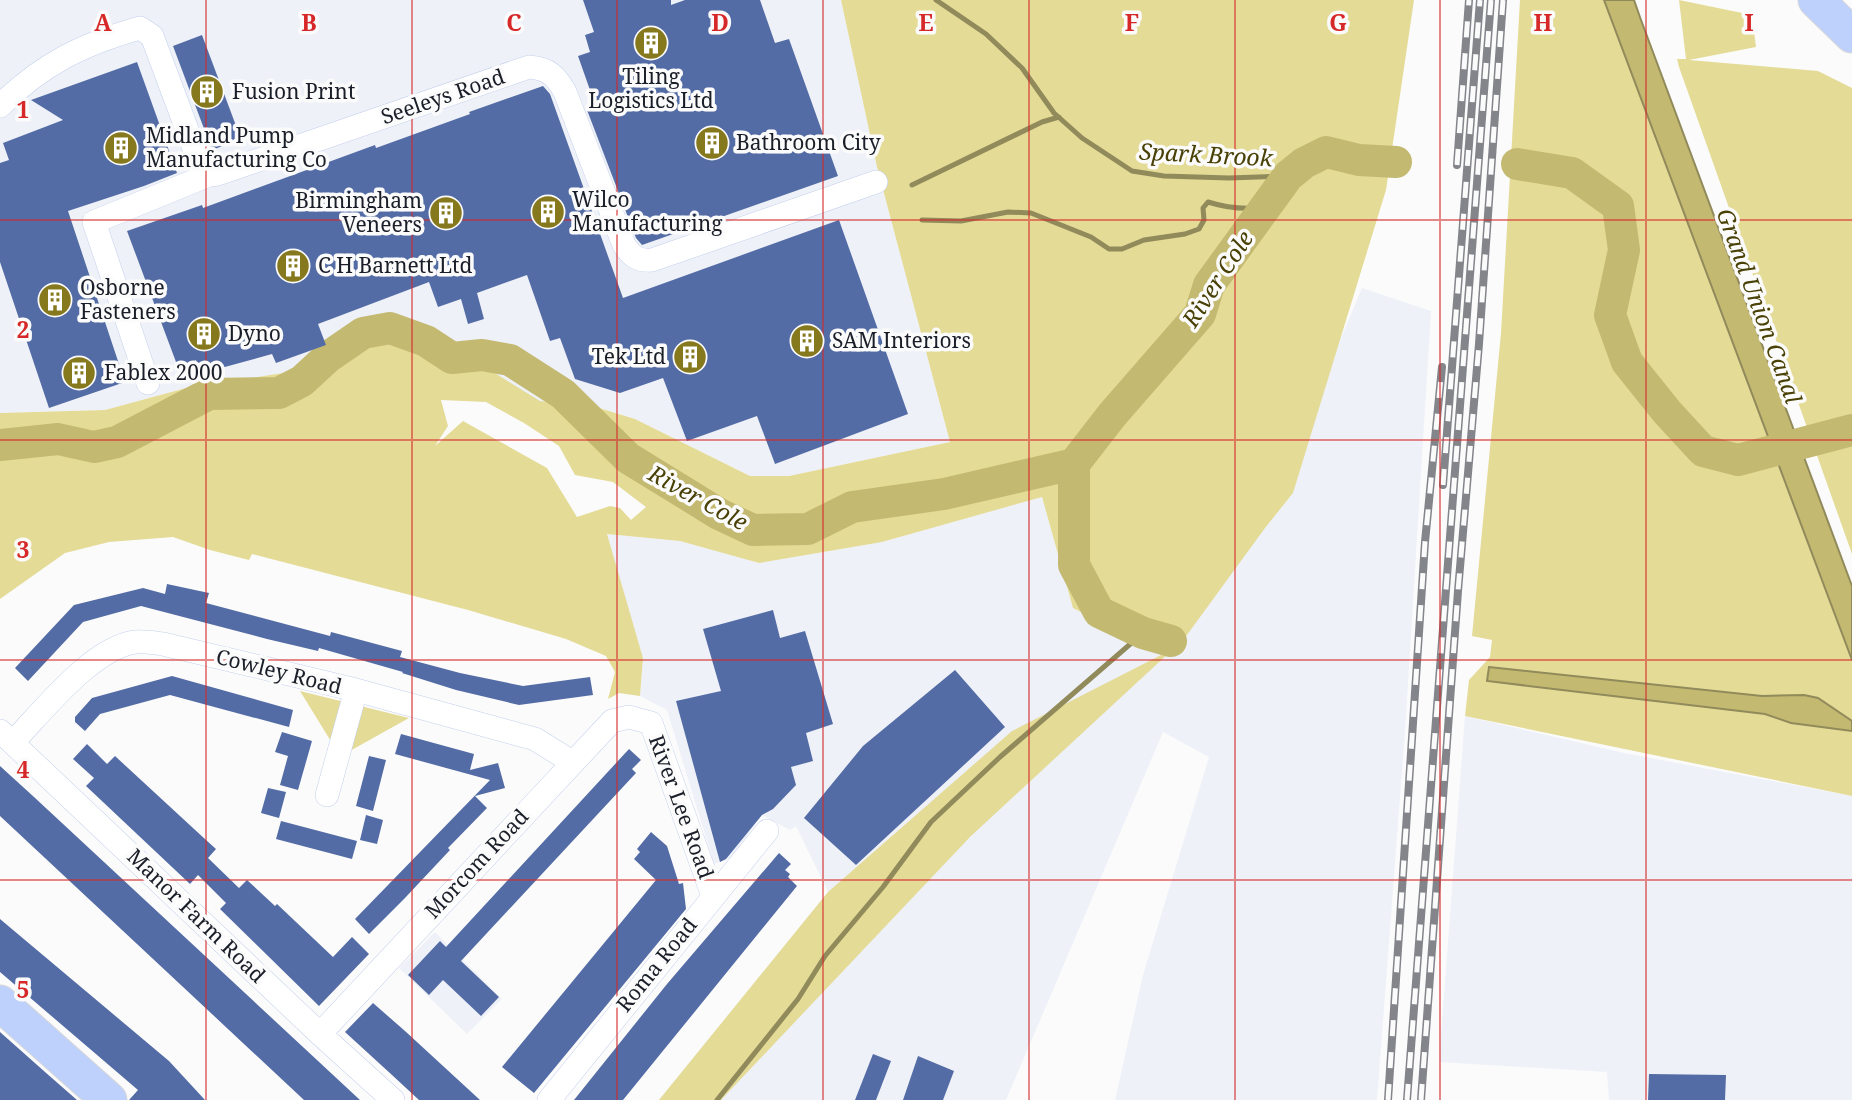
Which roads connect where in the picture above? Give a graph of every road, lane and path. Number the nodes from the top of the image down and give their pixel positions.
1 (1816, 0) edge
2 (1852, 35) edge
3 (0, 106) edge
4 (209, 175) junction
5 (876, 182) dead end
6 (148, 383) dead end
7 (356, 690) junction
8 (647, 721) joint
9 (6, 737) edge
10 (572, 762) junction
11 (327, 795) dead end
12 (767, 831) dead end
13 (713, 896) junction
14 (0, 1003) edge
15 (320, 1034) junction
16 (109, 1100) edge
17 (393, 1100) edge
18 (549, 1100) edge

1 - 2 highway
3 - 4 street
4 - 5 street, Seeleys Road
4 - 6 street
7 - 9 street, Cowley Road
7 - 10 street, Cowley Road
7 - 11 street
8 - 10 street, Morcom Road
8 - 13 street, River Lee Road
9 - 15 street, Manor Farm Road
10 - 15 street, Morcom Road
12 - 13 street, Roma Road
13 - 18 street, Roma Road
14 - 16 highway
15 - 17 street, Manor Farm Road

